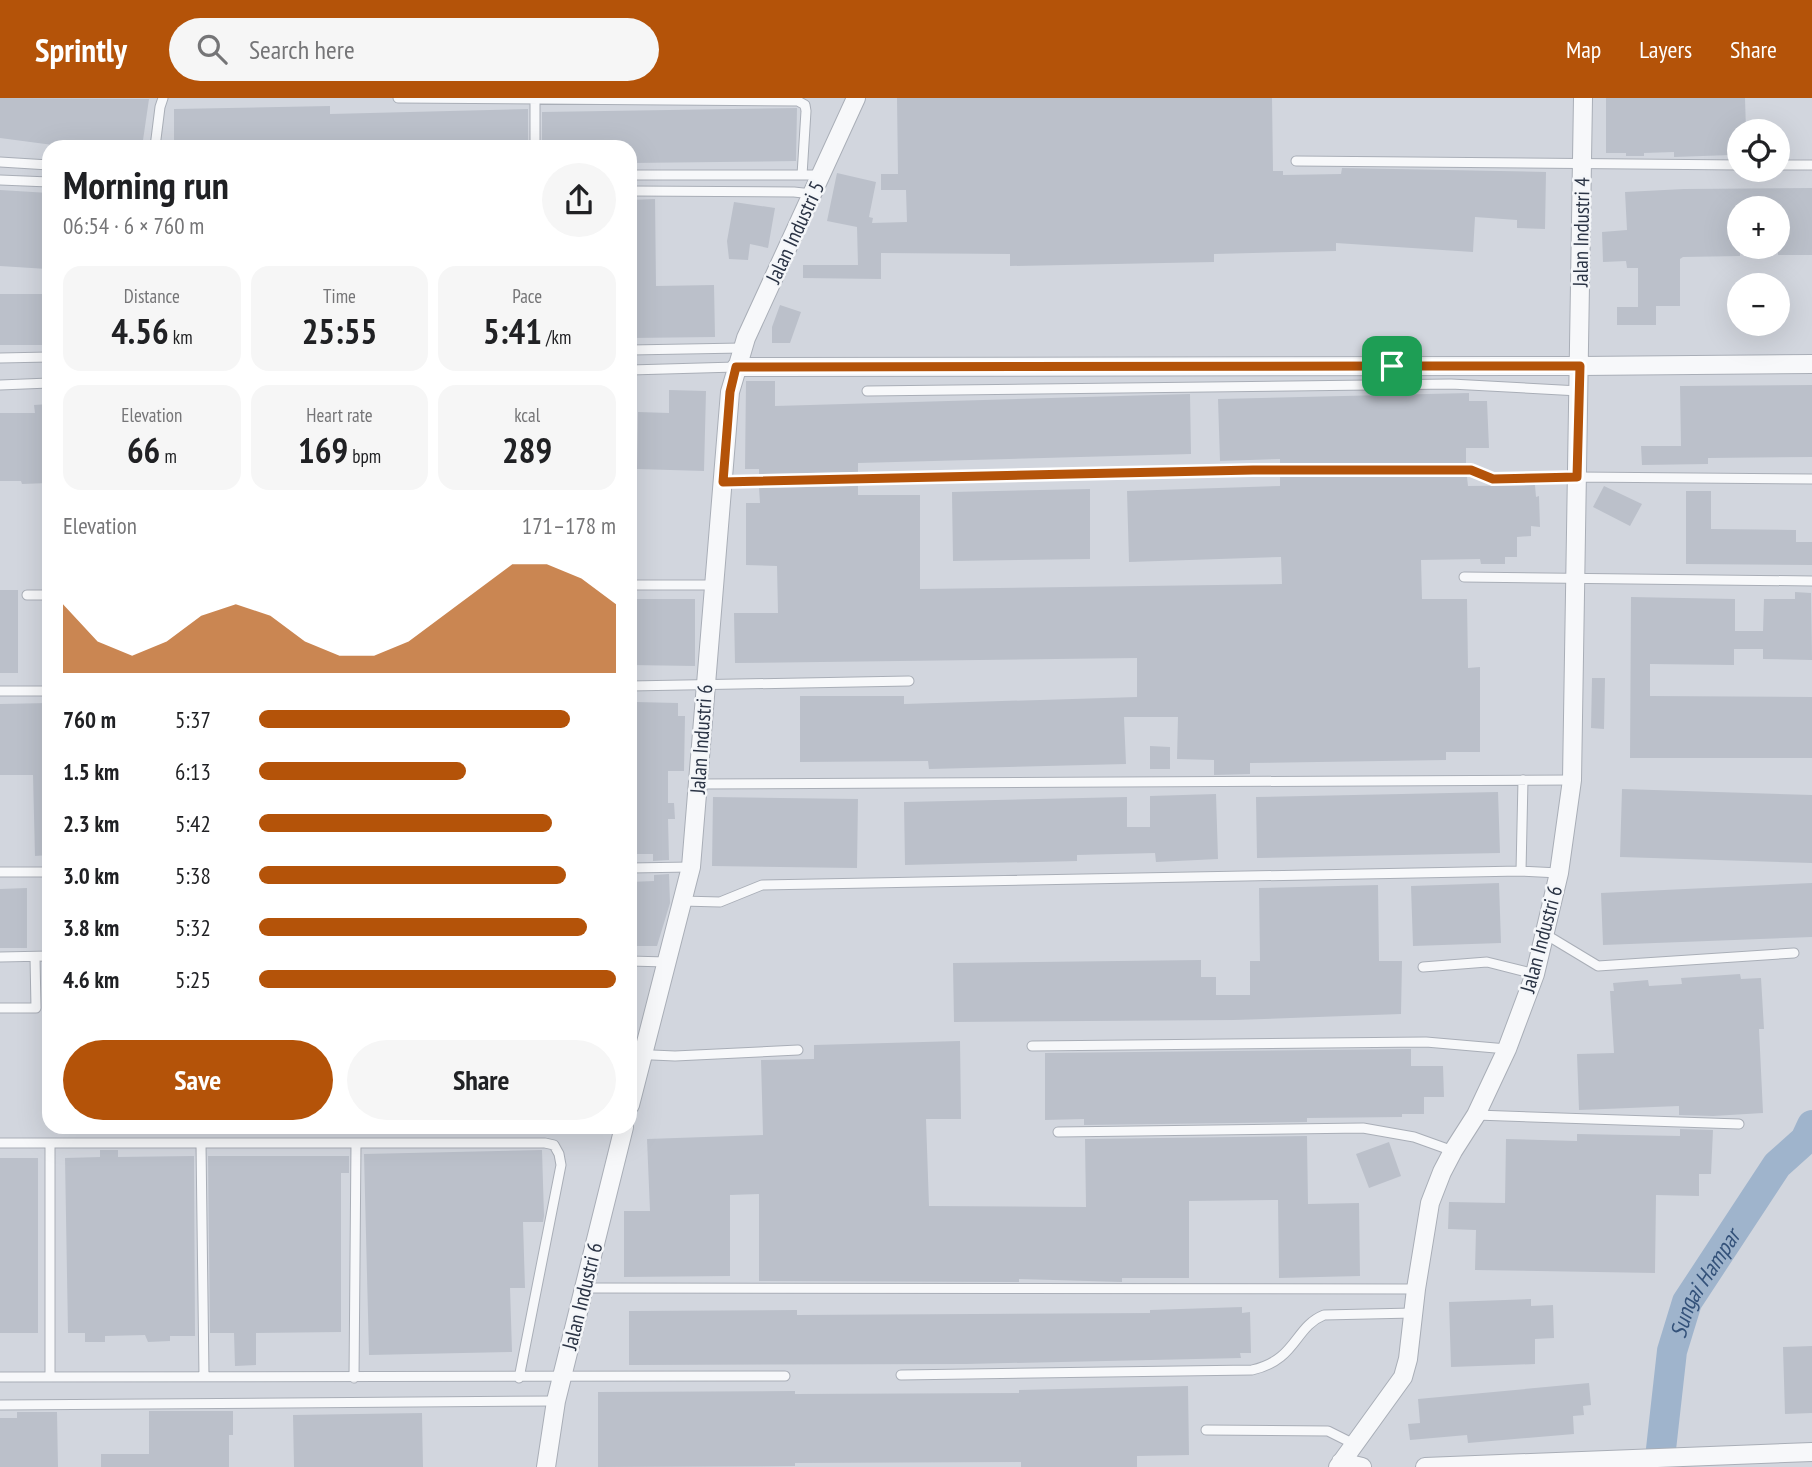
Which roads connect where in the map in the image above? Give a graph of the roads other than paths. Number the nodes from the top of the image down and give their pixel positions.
1 (163, 98) edge
2 (398, 98) edge
3 (856, 98) edge
4 (1583, 98) edge
5 (535, 100) junction
6 (157, 140) edge
7 (535, 140) edge
8 (1296, 161) dead end
9 (0, 162) edge
10 (1582, 164) junction
11 (42, 165) edge
12 (1727, 165) edge
13 (1790, 165) edge
14 (1812, 165) edge
15 (637, 174) edge
16 (802, 175) junction
17 (821, 175) junction
18 (0, 180) edge
19 (42, 182) edge
20 (637, 191) edge
21 (812, 194) junction
22 (742, 348) junction
23 (637, 350) edge
24 (42, 357) edge
25 (0, 358) edge
26 (1812, 364) edge
27 (1580, 366) junction
28 (736, 367) junction
29 (637, 370) edge
30 (42, 383) edge
31 (0, 385) edge
32 (867, 391) dead end
33 (1579, 391) junction
34 (1577, 477) junction
35 (1812, 479) edge
36 (723, 482) junction
37 (1464, 577) dead end
38 (1576, 579) junction
39 (1812, 582) edge
40 (637, 584) edge
41 (715, 584) junction
42 (27, 595) dead end
43 (42, 595) edge
44 (909, 681) dead end
45 (704, 685) junction
46 (637, 686) edge
47 (0, 691) edge
48 (42, 691) edge
49 (1523, 779) junction
50 (1572, 780) junction
51 (698, 784) junction
52 (691, 867) junction
53 (637, 868) edge
54 (1521, 871) junction
55 (0, 872) edge
56 (42, 872) edge
57 (1559, 873) junction
58 (682, 901) junction
59 (1545, 934) junction
60 (1794, 953) dead end
61 (0, 957) edge
62 (35, 957) junction
63 (42, 957) edge
64 (637, 961) edge
65 (666, 962) junction
66 (1423, 967) dead end
67 (1535, 974) junction
68 (0, 1008) edge
69 (1032, 1046) dead end
70 (1507, 1049) junction
71 (637, 1051) edge
72 (798, 1051) dead end
73 (637, 1054) edge
74 (1476, 1115) junction
75 (1739, 1124) dead end
76 (1058, 1132) dead end
77 (622, 1134) edge
78 (0, 1143) edge
79 (356, 1143) junction
80 (50, 1144) junction
81 (201, 1144) junction
82 (1453, 1151) junction
83 (584, 1288) junction
84 (1416, 1289) junction
85 (1413, 1313) junction
86 (901, 1375) dead end
87 (785, 1376) dead end
88 (0, 1377) edge
89 (50, 1377) junction
90 (204, 1377) junction
91 (354, 1378) junction
92 (519, 1378) junction
93 (561, 1378) junction
94 (556, 1401) junction
95 (0, 1405) edge
96 (1206, 1430) dead end
97 (1354, 1444) junction
98 (1812, 1452) edge
99 (1340, 1464) edge
100 (546, 1467) edge
101 (1363, 1467) edge
102 (1425, 1467) edge

1 - 6 lane
2 - 5 lane
3 - 17 street, Jalan Industri 5
4 - 10 street, Jalan Industri 4
5 - 7 lane
5 - 16 lane
8 - 10 lane
9 - 11 lane
10 - 12 lane
10 - 27 street, Jalan Industri 4
13 - 14 lane
15 - 16 lane
16 - 17 lane
17 - 21 street, Jalan Industri 5
18 - 19 lane
20 - 21 lane
21 - 22 street, Jalan Industri 5
22 - 23 lane
22 - 28 street, Jalan Industri 5
24 - 25 lane
26 - 27 street
27 - 28 street
27 - 33 street, Jalan Industri 6
28 - 29 lane
28 - 36 street, Jalan Industri 6
30 - 31 lane
32 - 33 lane
33 - 34 street, Jalan Industri 6
34 - 35 lane
34 - 36 lane
34 - 38 street, Jalan Industri 6
36 - 41 street, Jalan Industri 6
37 - 38 lane
38 - 39 lane
38 - 50 street, Jalan Industri 6
40 - 41 lane
41 - 45 street, Jalan Industri 6
42 - 43 lane
44 - 45 lane
45 - 46 lane
45 - 51 street, Jalan Industri 6
47 - 48 lane
49 - 50 lane
49 - 51 lane
49 - 54 lane
50 - 57 street, Jalan Industri 6
51 - 52 street, Jalan Industri 6
52 - 53 lane
52 - 58 street, Jalan Industri 6
54 - 57 lane
54 - 58 lane
55 - 56 lane
57 - 59 street, Jalan Industri 6
58 - 65 street, Jalan Industri 6
59 - 60 lane
59 - 67 street, Jalan Industri 6
61 - 62 lane
62 - 63 lane
62 - 68 lane
64 - 65 lane
65 - 71 street, Jalan Industri 6
66 - 67 lane
67 - 70 street, Jalan Industri 6
69 - 70 lane
70 - 74 street, Jalan Industri 6
72 - 73 lane
74 - 75 lane
74 - 82 street, Jalan Industri 6
76 - 82 lane
77 - 83 street, Jalan Industri 6
78 - 80 lane
79 - 81 lane
79 - 91 lane
79 - 92 lane
80 - 81 lane
80 - 89 lane
81 - 90 lane
82 - 84 street, Jalan Industri 6
83 - 84 lane
83 - 93 street, Jalan Industri 6
84 - 85 street, Jalan Industri 6
85 - 86 lane
85 - 97 street, Jalan Industri 6
87 - 93 lane
88 - 89 lane
89 - 90 lane
90 - 91 lane
91 - 92 lane
92 - 93 lane
93 - 94 street, Jalan Industri 6
94 - 95 lane
94 - 100 street, Jalan Industri 6
96 - 97 lane
97 - 99 street, Jalan Industri 6
98 - 102 street
99 - 101 street

